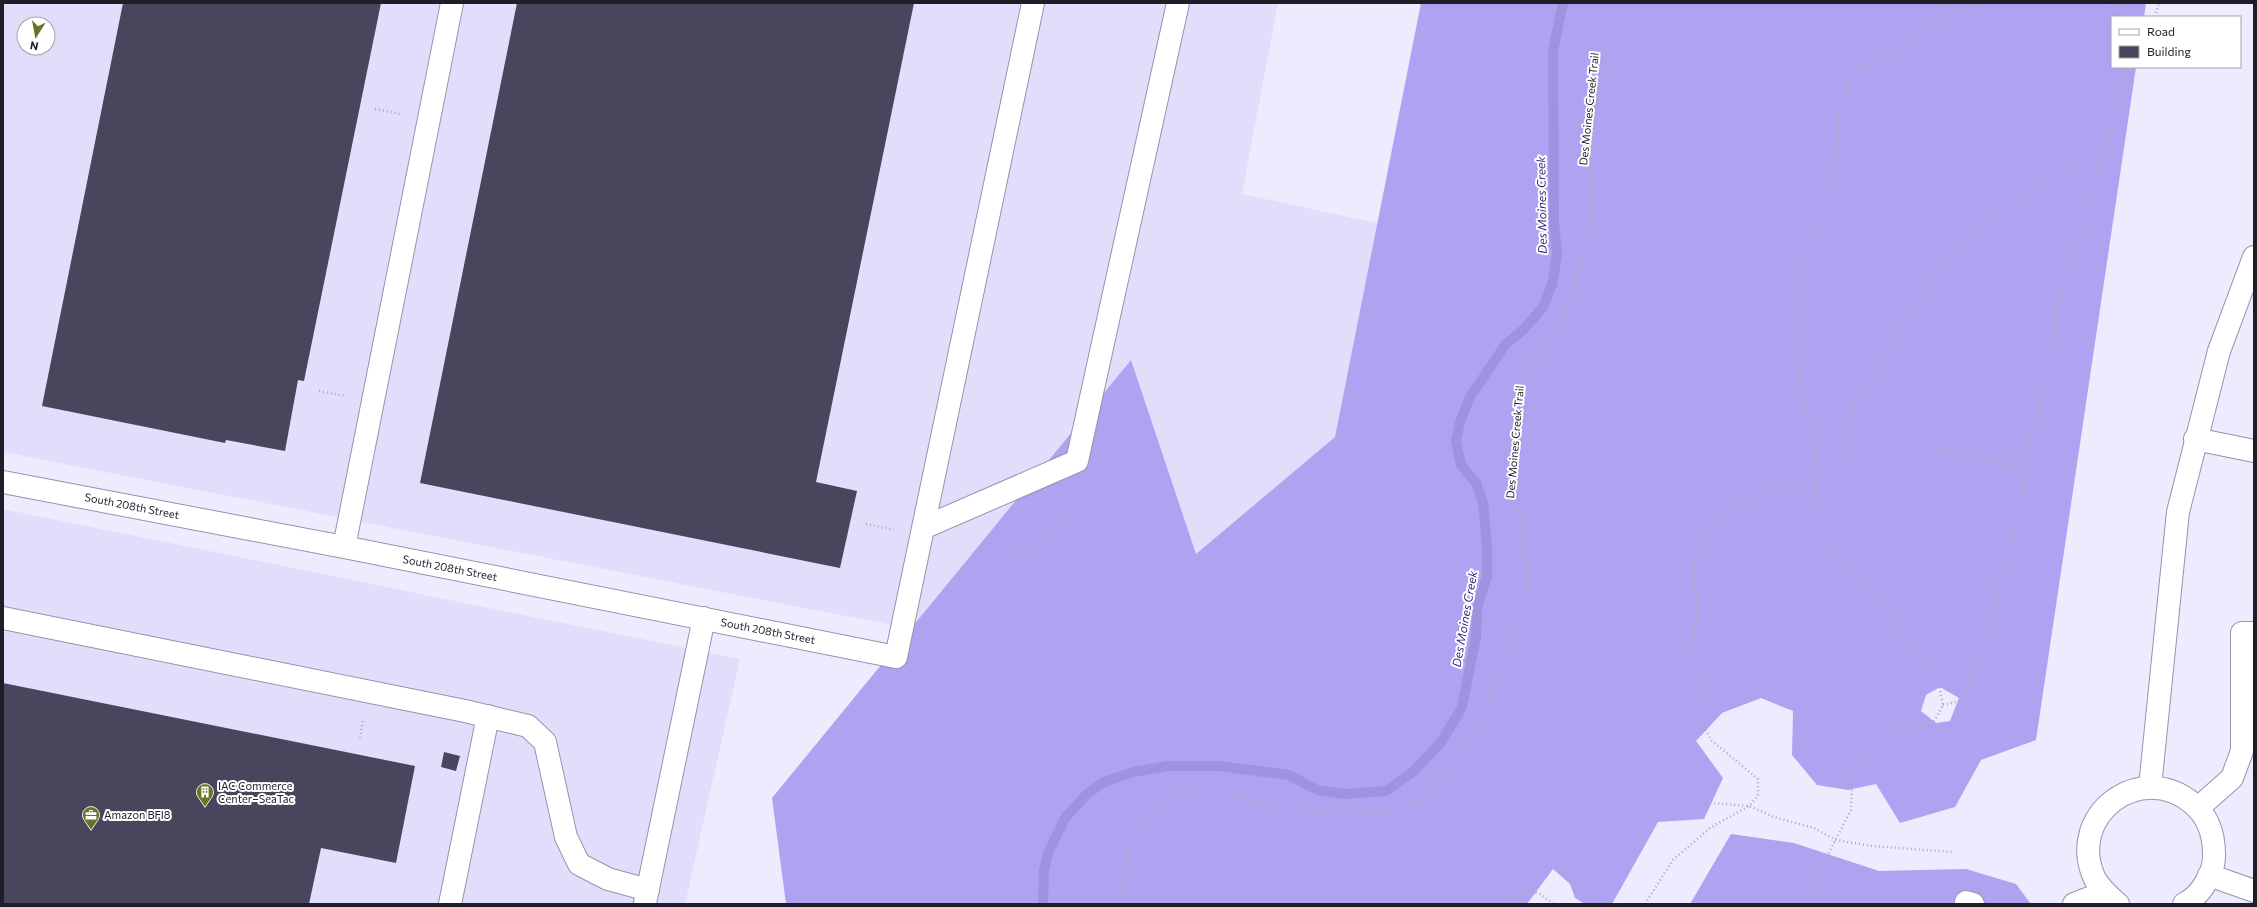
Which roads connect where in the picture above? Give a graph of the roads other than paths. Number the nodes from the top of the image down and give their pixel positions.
1 (452, 3) edge
2 (1033, 3) edge
3 (1178, 3) edge
4 (2254, 257) edge
5 (2195, 439) junction
6 (2254, 451) edge
7 (3, 482) edge
8 (923, 528) junction
9 (344, 547) junction
10 (3, 618) edge
11 (704, 618) junction
12 (2254, 633) edge
13 (488, 716) junction
14 (2150, 787) junction
15 (2198, 808) junction
16 (2209, 875) junction
17 (2254, 891) edge
18 (646, 897) edge
19 (2111, 898) edge
20 (450, 904) edge
21 (2074, 904) edge
22 (2186, 904) edge

1 - 9 street
2 - 8 street
3 - 8 street
4 - 5 street
5 - 6 street
5 - 14 street
7 - 9 street, South 208th Street
8 - 11 street, South 208th Street
9 - 11 street, South 208th Street
10 - 13 street
11 - 18 street
12 - 15 street
13 - 18 street
13 - 20 street
14 - 15 street
14 - 19 street
15 - 16 street
16 - 17 street
16 - 22 street
19 - 21 street

